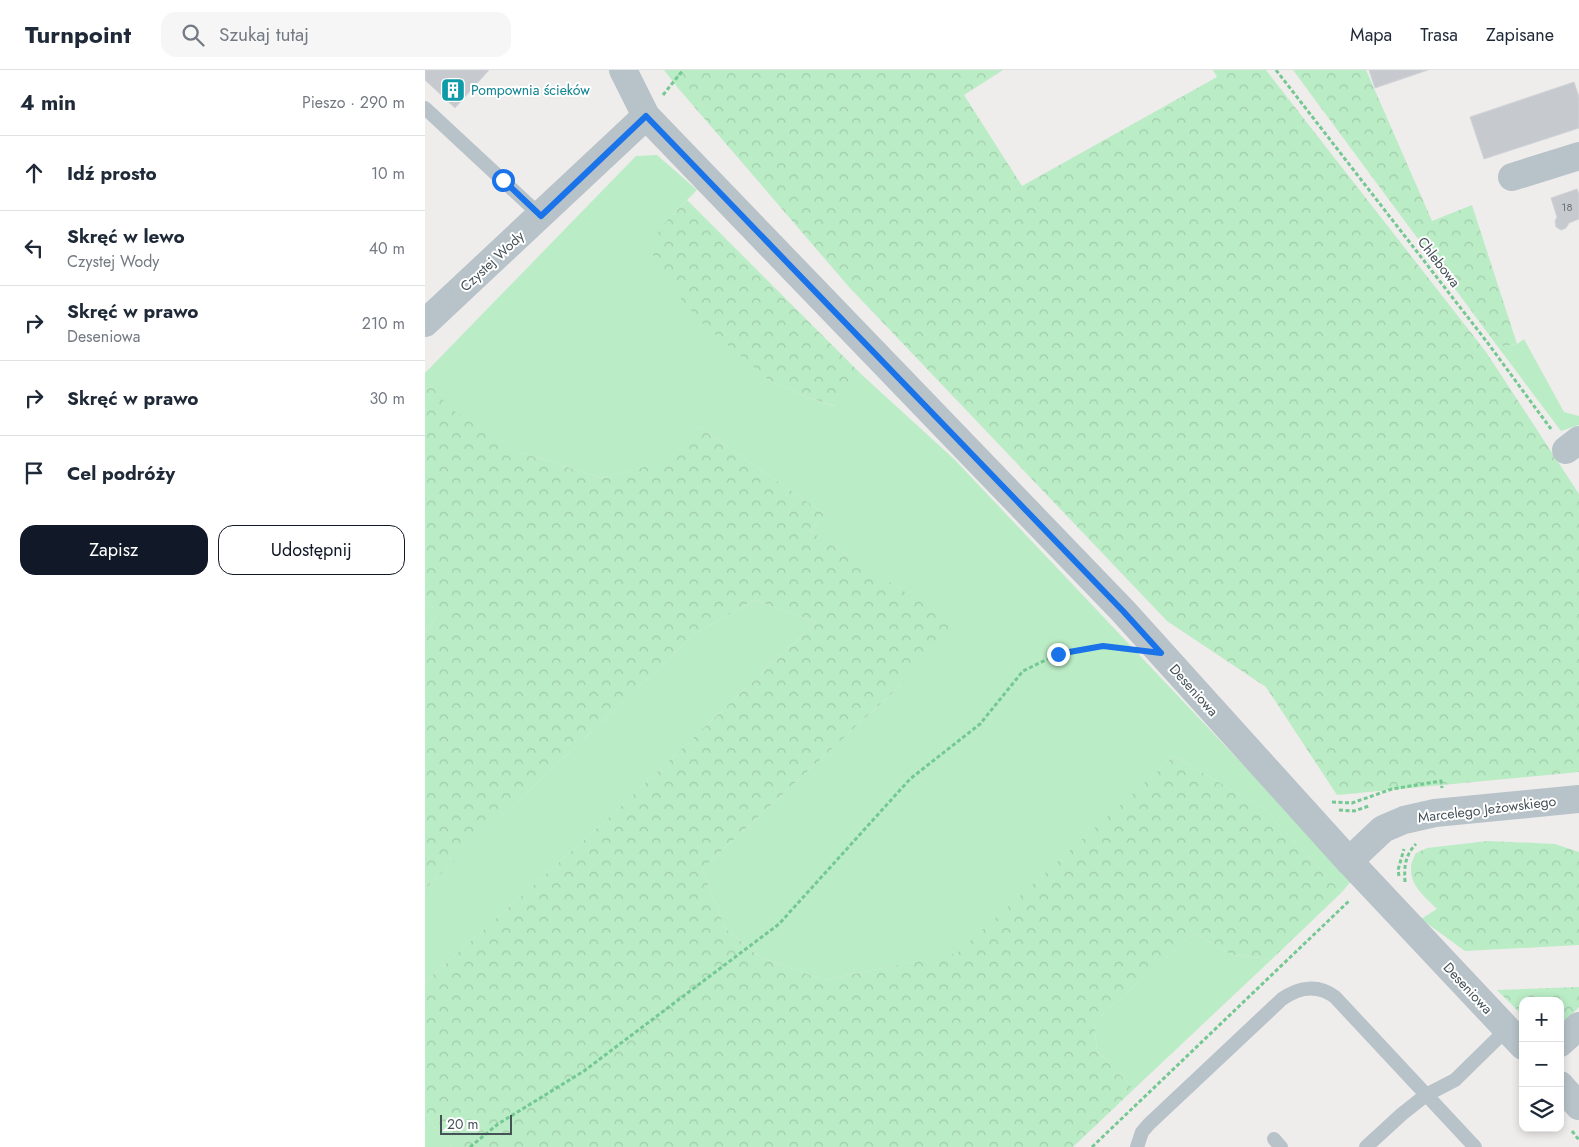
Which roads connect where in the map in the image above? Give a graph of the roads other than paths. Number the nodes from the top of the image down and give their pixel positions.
1 (623, 70) edge
2 (425, 108) edge
3 (646, 116) junction
4 (1579, 156) edge
5 (1512, 177) dead end
6 (541, 216) junction
7 (425, 323) edge
8 (1579, 799) edge
9 (1349, 861) junction
10 (1579, 1026) edge
11 (1515, 1037) edge
12 (1562, 1042) edge
13 (1562, 1087) edge
14 (1426, 1095) junction
15 (1579, 1106) edge
16 (1137, 1147) edge
17 (1366, 1147) edge
18 (1475, 1147) edge

1 - 3 street, Deseniowa
2 - 6 lane
3 - 6 street, Czystej Wody
3 - 9 street, Deseniowa
4 - 5 street
6 - 7 street, Czystej Wody
8 - 9 street, Marcelego Jeżowskiego
9 - 11 street, Deseniowa
10 - 12 street
11 - 14 lane
13 - 15 street
14 - 16 lane
14 - 17 lane
14 - 18 lane

